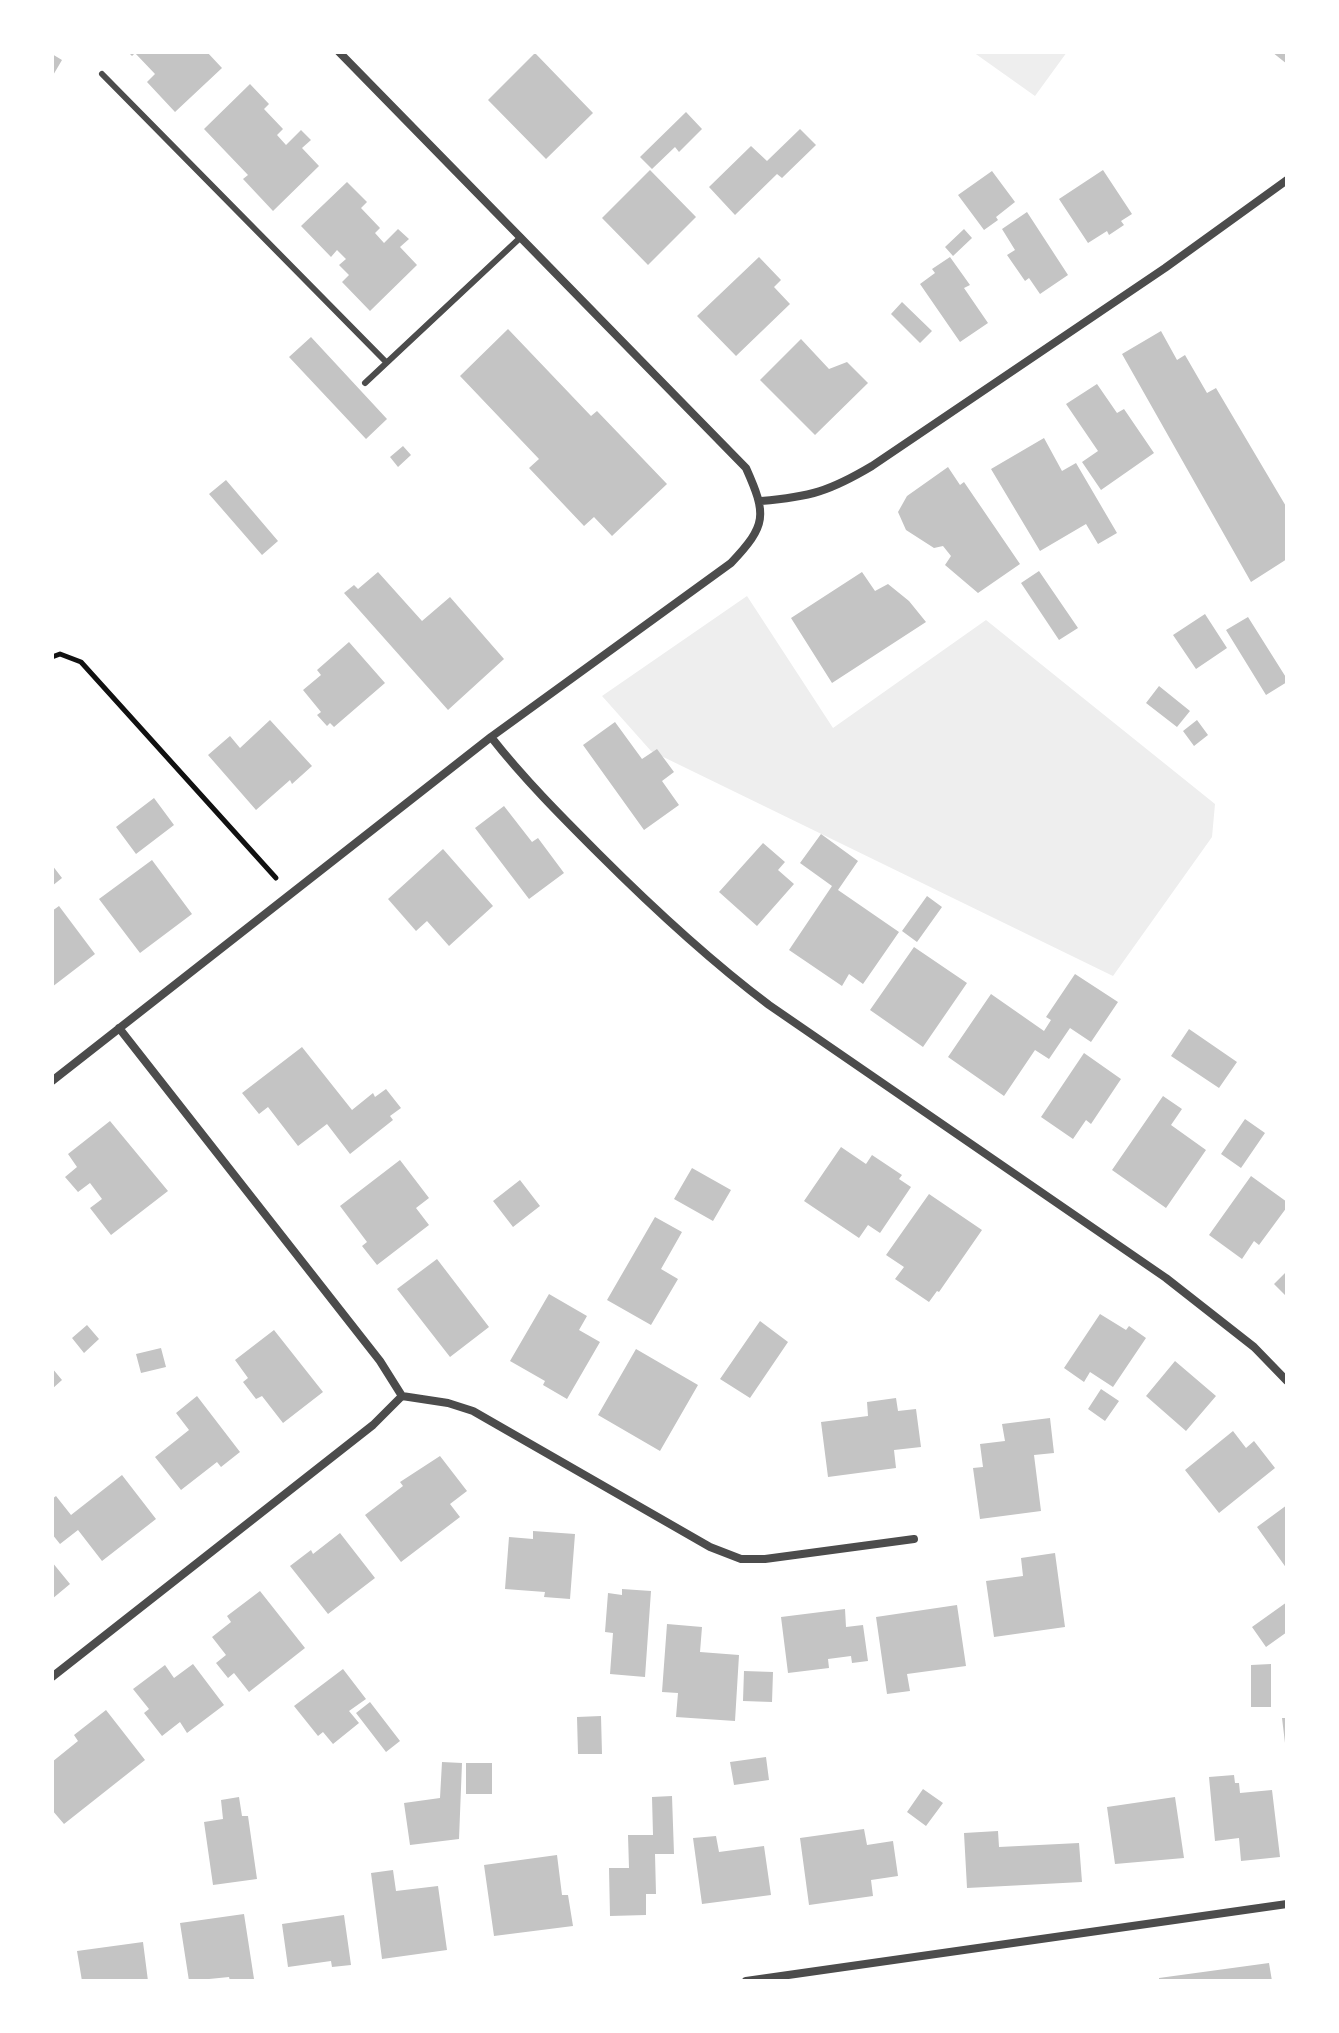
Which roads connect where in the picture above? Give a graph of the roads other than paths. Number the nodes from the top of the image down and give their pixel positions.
1 (339, 52) edge
2 (102, 74) dead end
3 (1286, 184) edge
4 (521, 237) junction
5 (386, 362) junction
6 (365, 383) dead end
7 (761, 501) junction
8 (491, 737) junction
9 (119, 1028) junction
10 (52, 1081) edge
11 (1287, 1381) edge
12 (402, 1396) junction
13 (914, 1539) dead end
14 (52, 1677) edge
15 (1287, 1904) edge
16 (746, 1981) edge

1 - 4 street
2 - 5 lane
3 - 7 street
4 - 5 lane
4 - 7 street
5 - 6 lane
7 - 8 street
8 - 9 street
8 - 11 street
9 - 10 street
9 - 12 street
12 - 13 street
12 - 14 street
15 - 16 street

